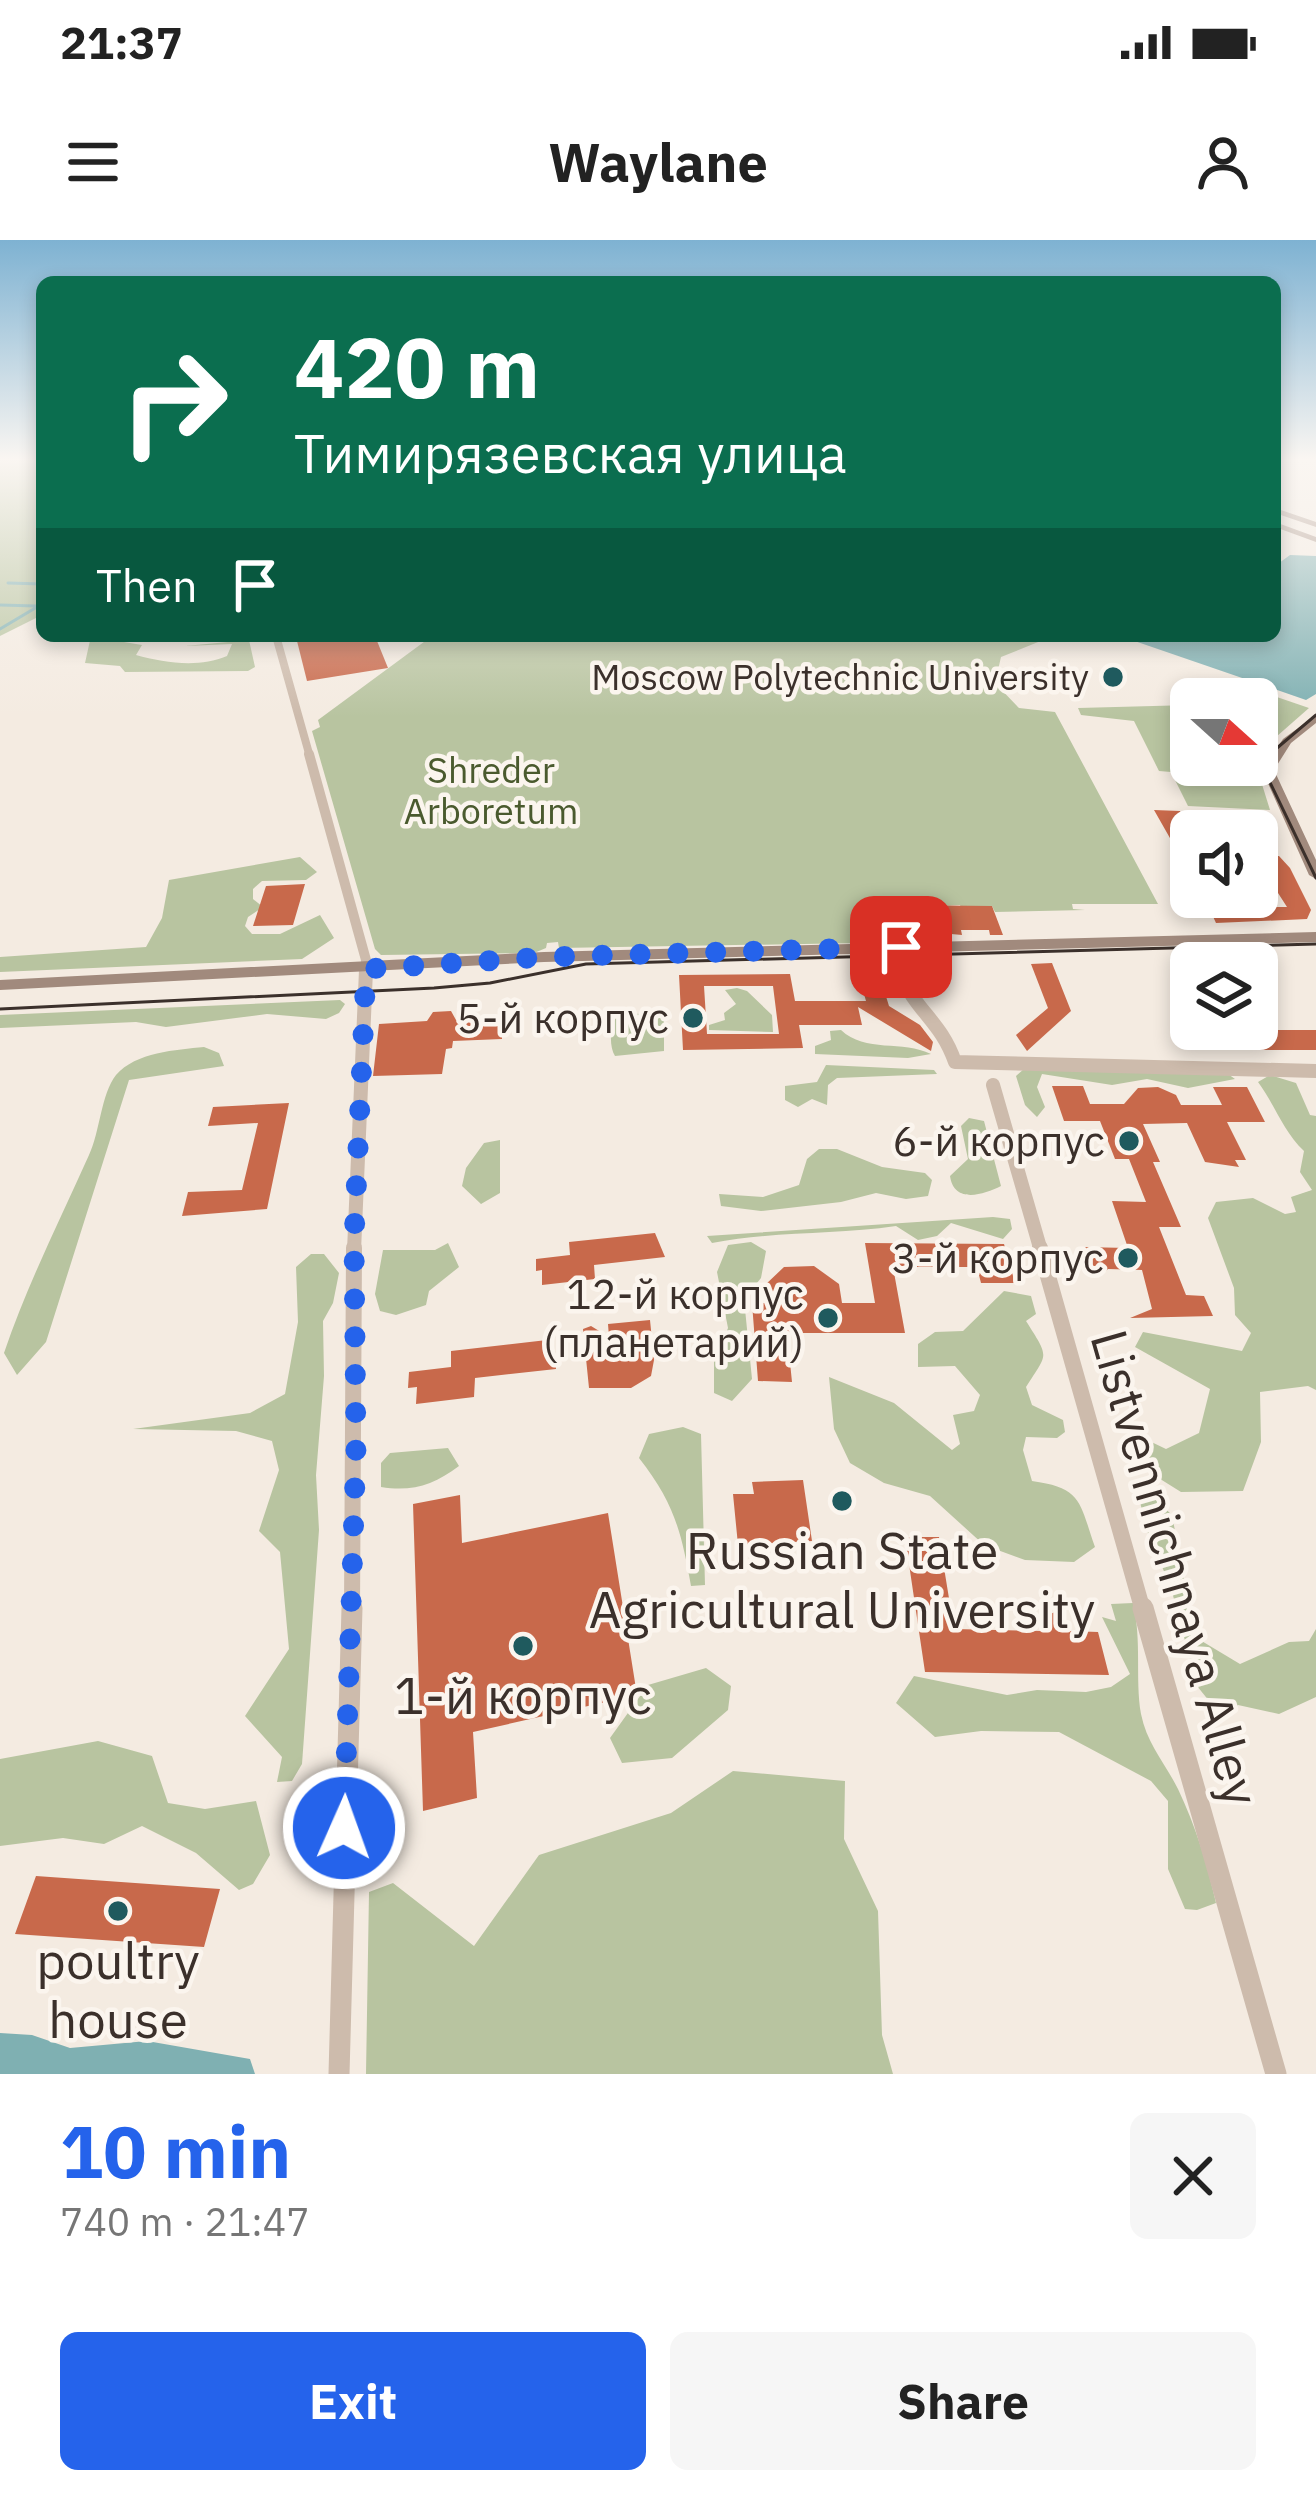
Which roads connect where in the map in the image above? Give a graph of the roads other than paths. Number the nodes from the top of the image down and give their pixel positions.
1 (279, 642) edge
2 (1316, 718) edge
3 (1316, 875) edge
4 (1316, 937) edge
5 (1316, 948) edge
6 (891, 953) junction
7 (366, 969) junction
8 (0, 985) edge
9 (1316, 1071) edge
10 (993, 1085) dead end
11 (339, 2074) edge
12 (1276, 2074) edge

1 - 7 street
2 - 3 main road
4 - 6 main road
5 - 6 main road
6 - 7 main road
6 - 9 street
7 - 8 main road
7 - 11 street
10 - 12 street, Listvennichnaya Alley

